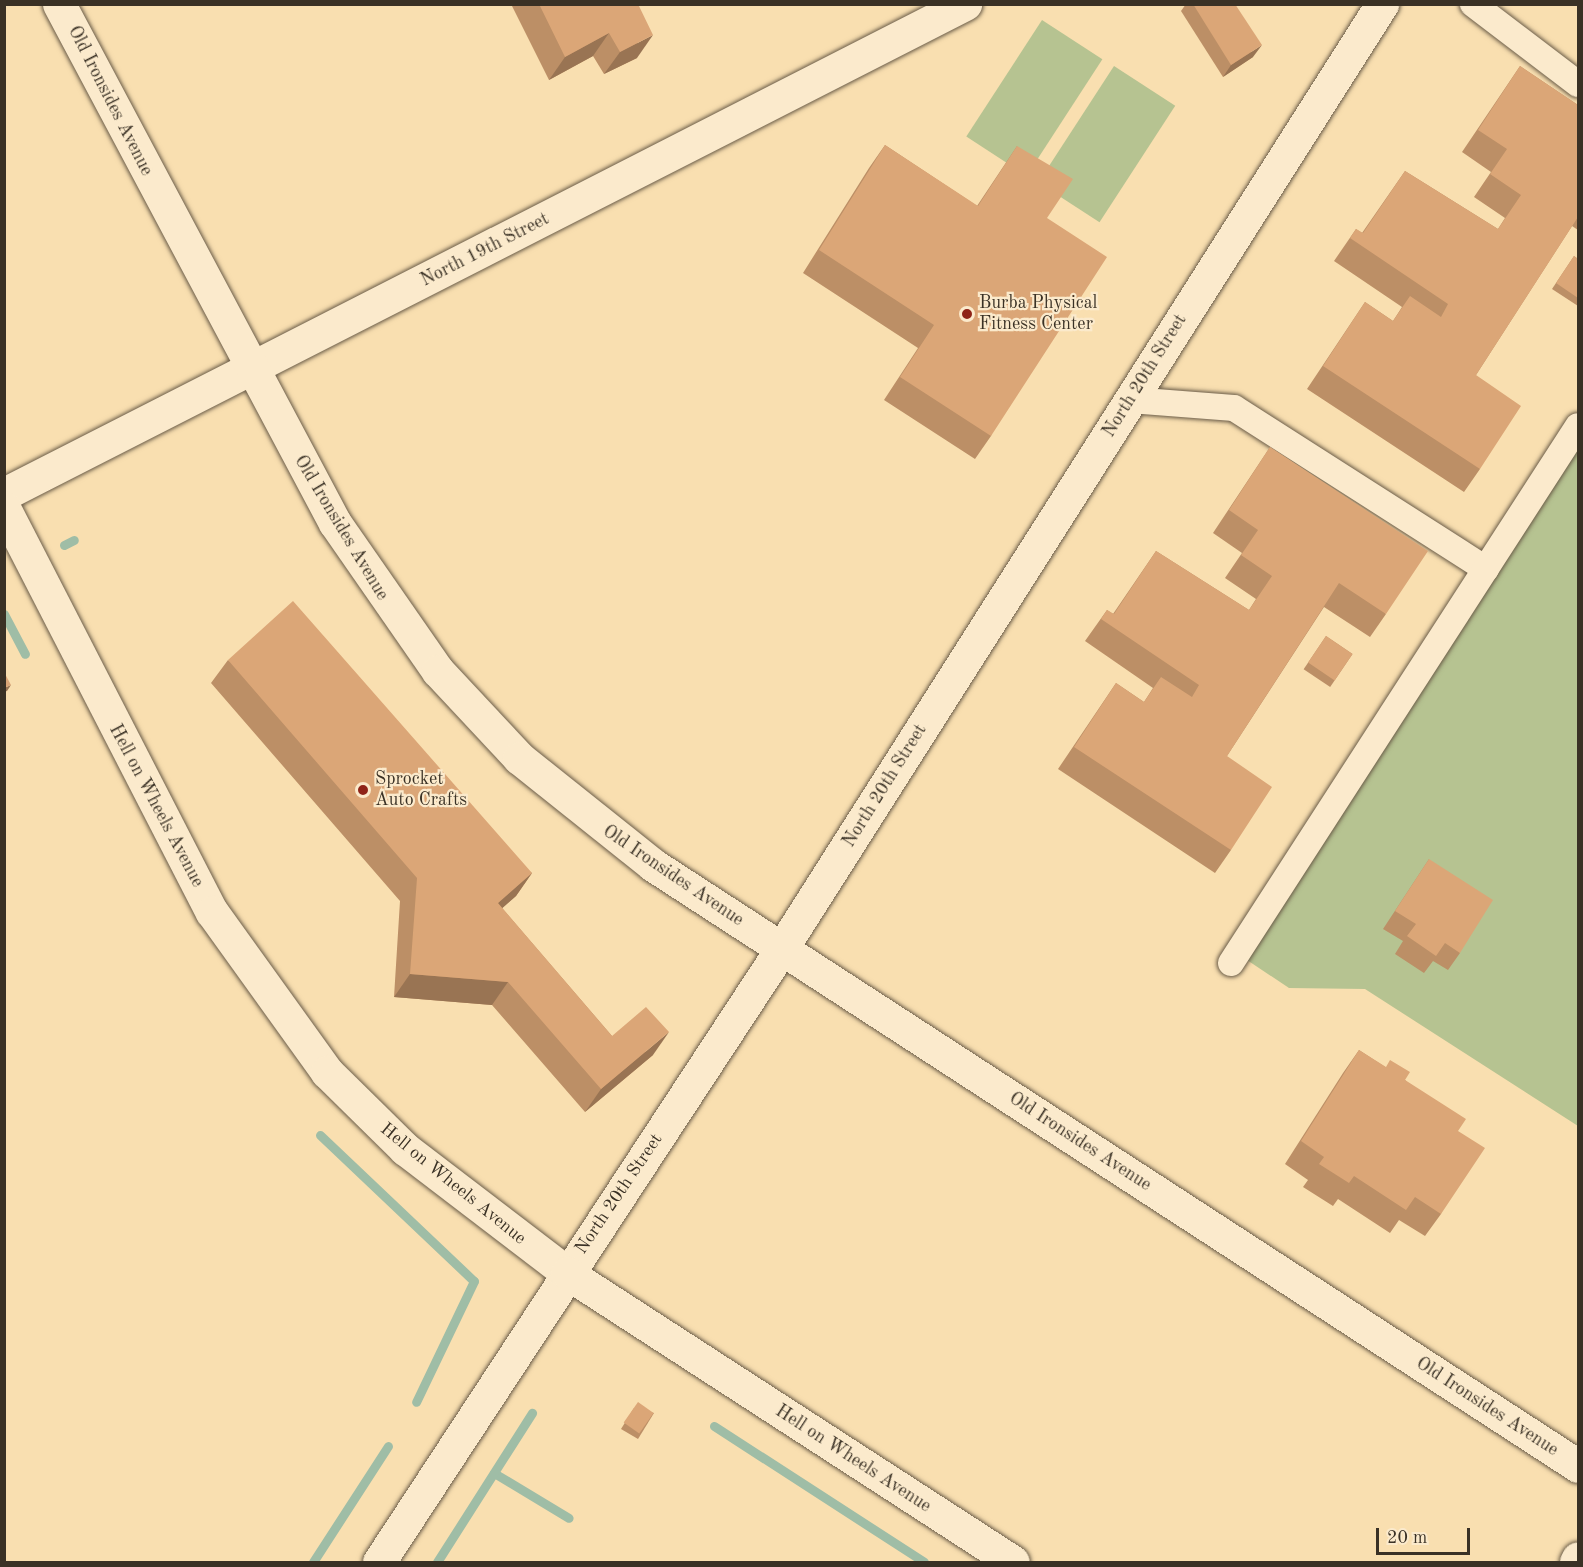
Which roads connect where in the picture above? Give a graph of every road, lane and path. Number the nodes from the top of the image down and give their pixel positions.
1 (59, 4) edge
2 (965, 4) edge
3 (1382, 4) edge
4 (1473, 4) edge
5 (1578, 84) edge
6 (249, 371) junction
7 (1130, 400) junction
8 (1578, 426) edge
9 (4, 494) edge
10 (4, 508) edge
11 (1486, 568) junction
12 (782, 948) junction
13 (1231, 963) dead end
14 (567, 1273) junction
15 (1578, 1466) edge
16 (1578, 1558) edge
17 (379, 1563) edge
18 (1013, 1563) edge
19 (1576, 1563) edge

1 - 6 street, Old Ironsides Avenue
2 - 6 street, North 19th Street
3 - 7 street, North 20th Street
4 - 5 street
6 - 9 street, North 19th Street
6 - 12 street, Old Ironsides Avenue
7 - 11 street
7 - 12 street, North 20th Street
8 - 11 street
10 - 14 street, Hell on Wheels Avenue
11 - 13 street
12 - 14 street, North 20th Street
12 - 15 street, Old Ironsides Avenue
14 - 17 street, North 20th Street
14 - 18 street, Hell on Wheels Avenue
16 - 19 street

